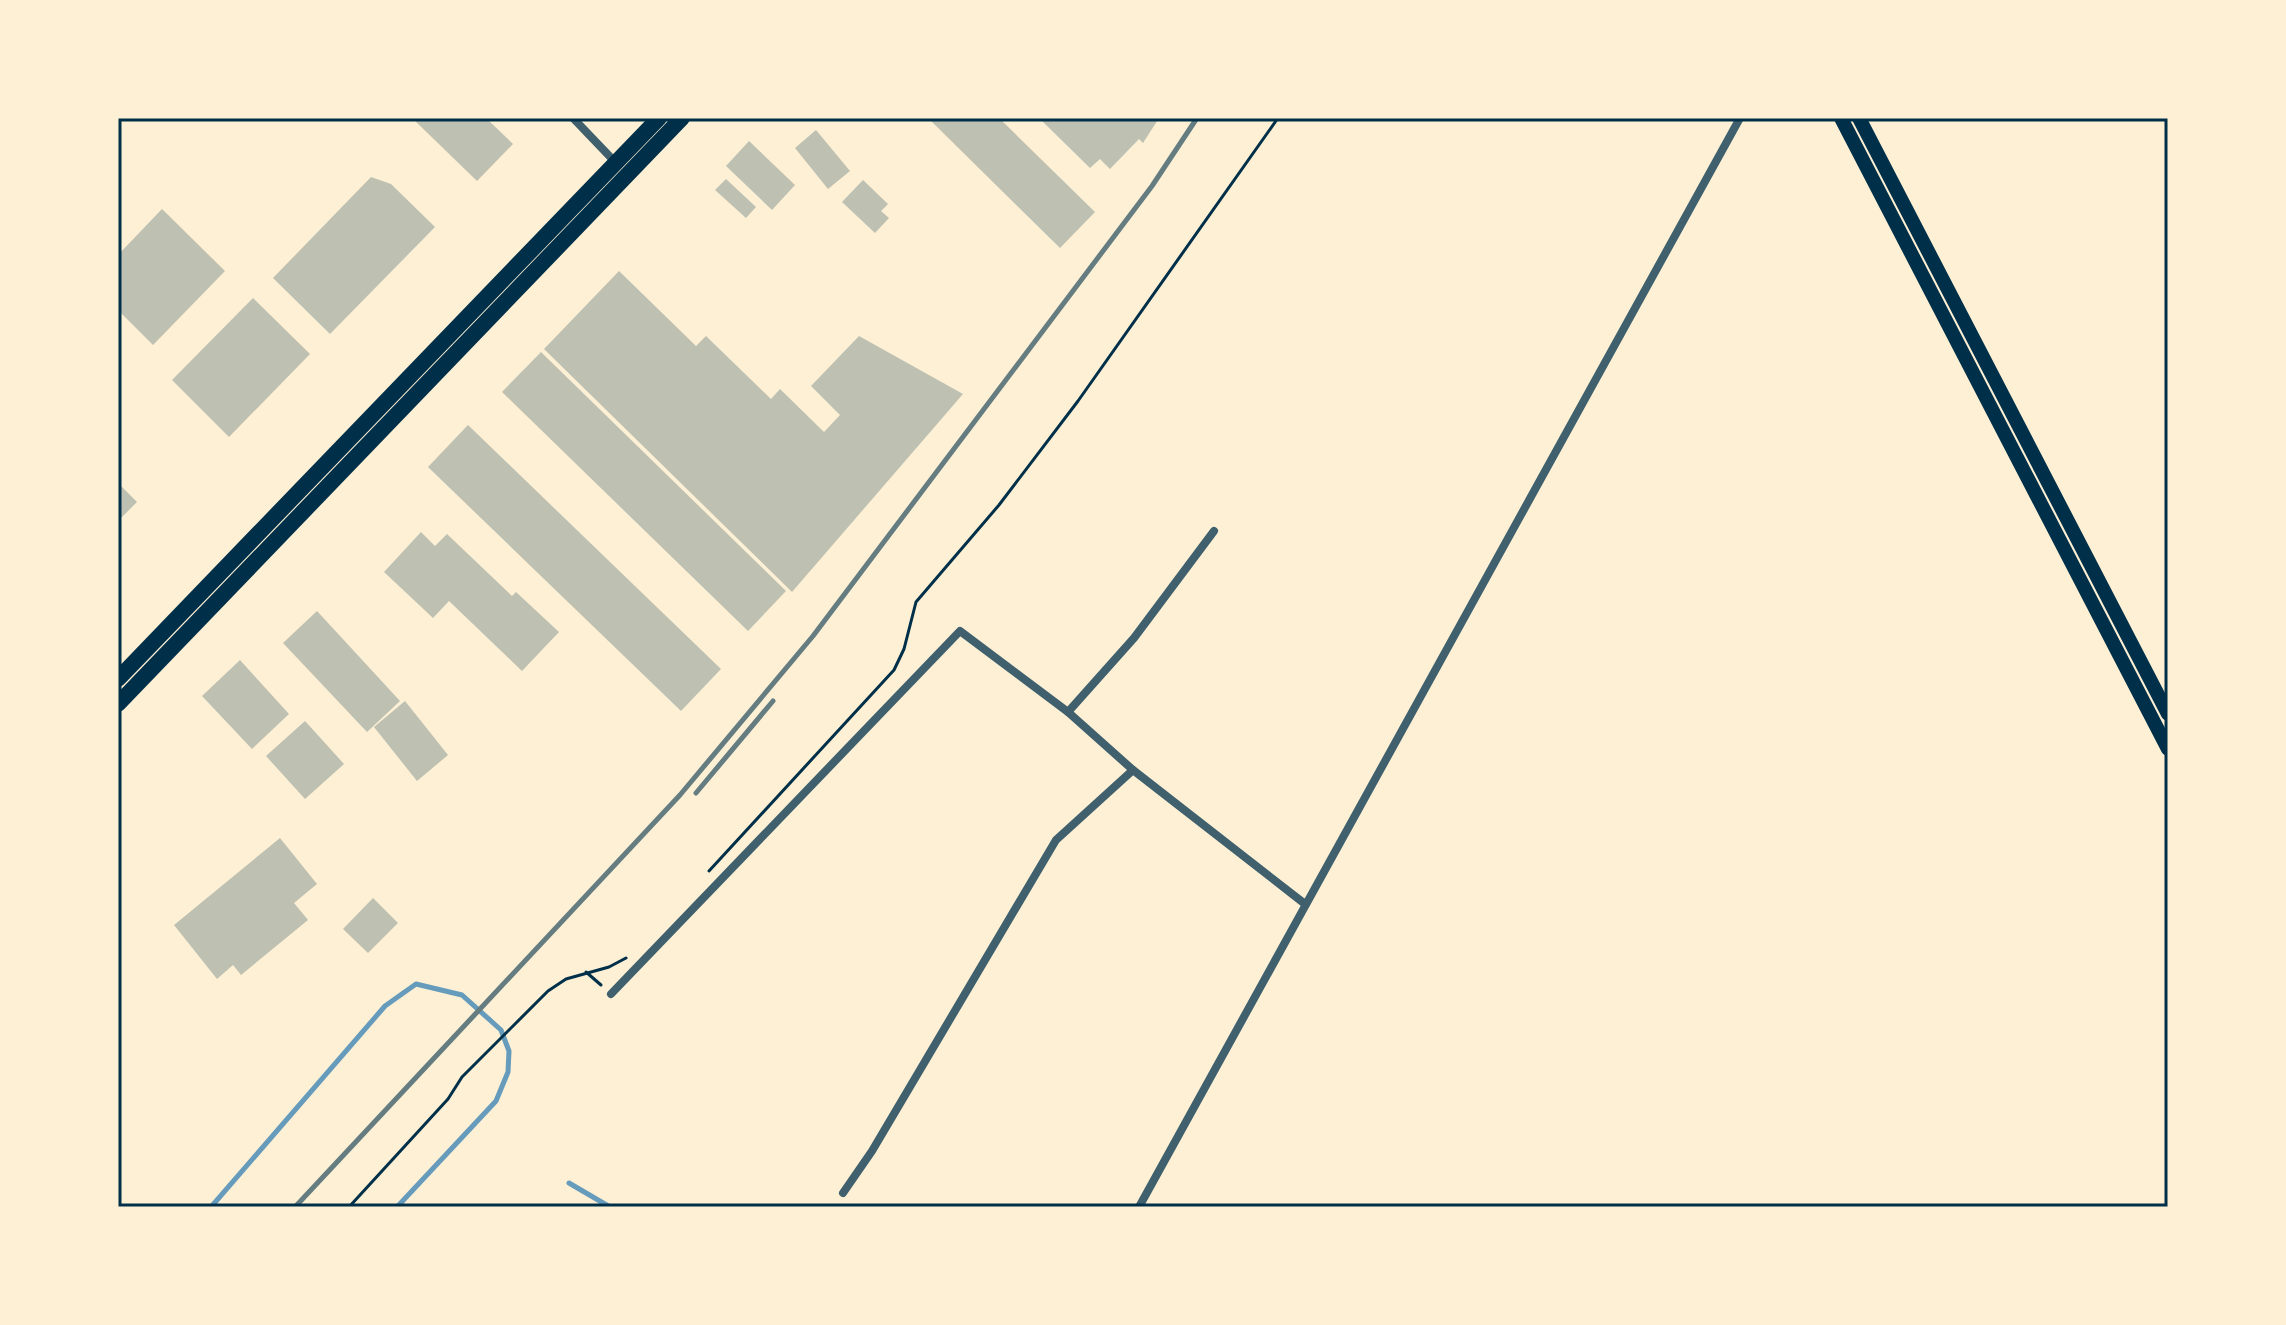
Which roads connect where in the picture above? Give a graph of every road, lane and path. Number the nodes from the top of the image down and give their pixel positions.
1 (573, 118) edge
2 (659, 118) edge
3 (682, 118) edge
4 (1278, 118) edge
5 (1740, 118) edge
6 (1841, 118) edge
7 (1859, 118) edge
8 (615, 162) junction
9 (627, 175) junction
10 (1214, 531) dead end
11 (118, 679) edge
12 (118, 704) edge
13 (1068, 712) junction
14 (2168, 714) edge
15 (2168, 749) edge
16 (1133, 770) junction
17 (701, 879) dead end
18 (1305, 904) junction
19 (629, 956) dead end
20 (586, 972) junction
21 (611, 994) joint
22 (843, 1193) dead end
23 (349, 1207) edge
24 (1139, 1207) edge

1 - 8 street
2 - 8 highway
3 - 9 highway
4 - 17 path
5 - 18 street
6 - 15 main road
7 - 14 main road
8 - 9 street
8 - 11 highway
9 - 12 highway
10 - 13 street
13 - 16 street
13 - 21 street
16 - 18 street
16 - 22 street
18 - 24 street
19 - 20 path
20 - 21 path
20 - 23 path

